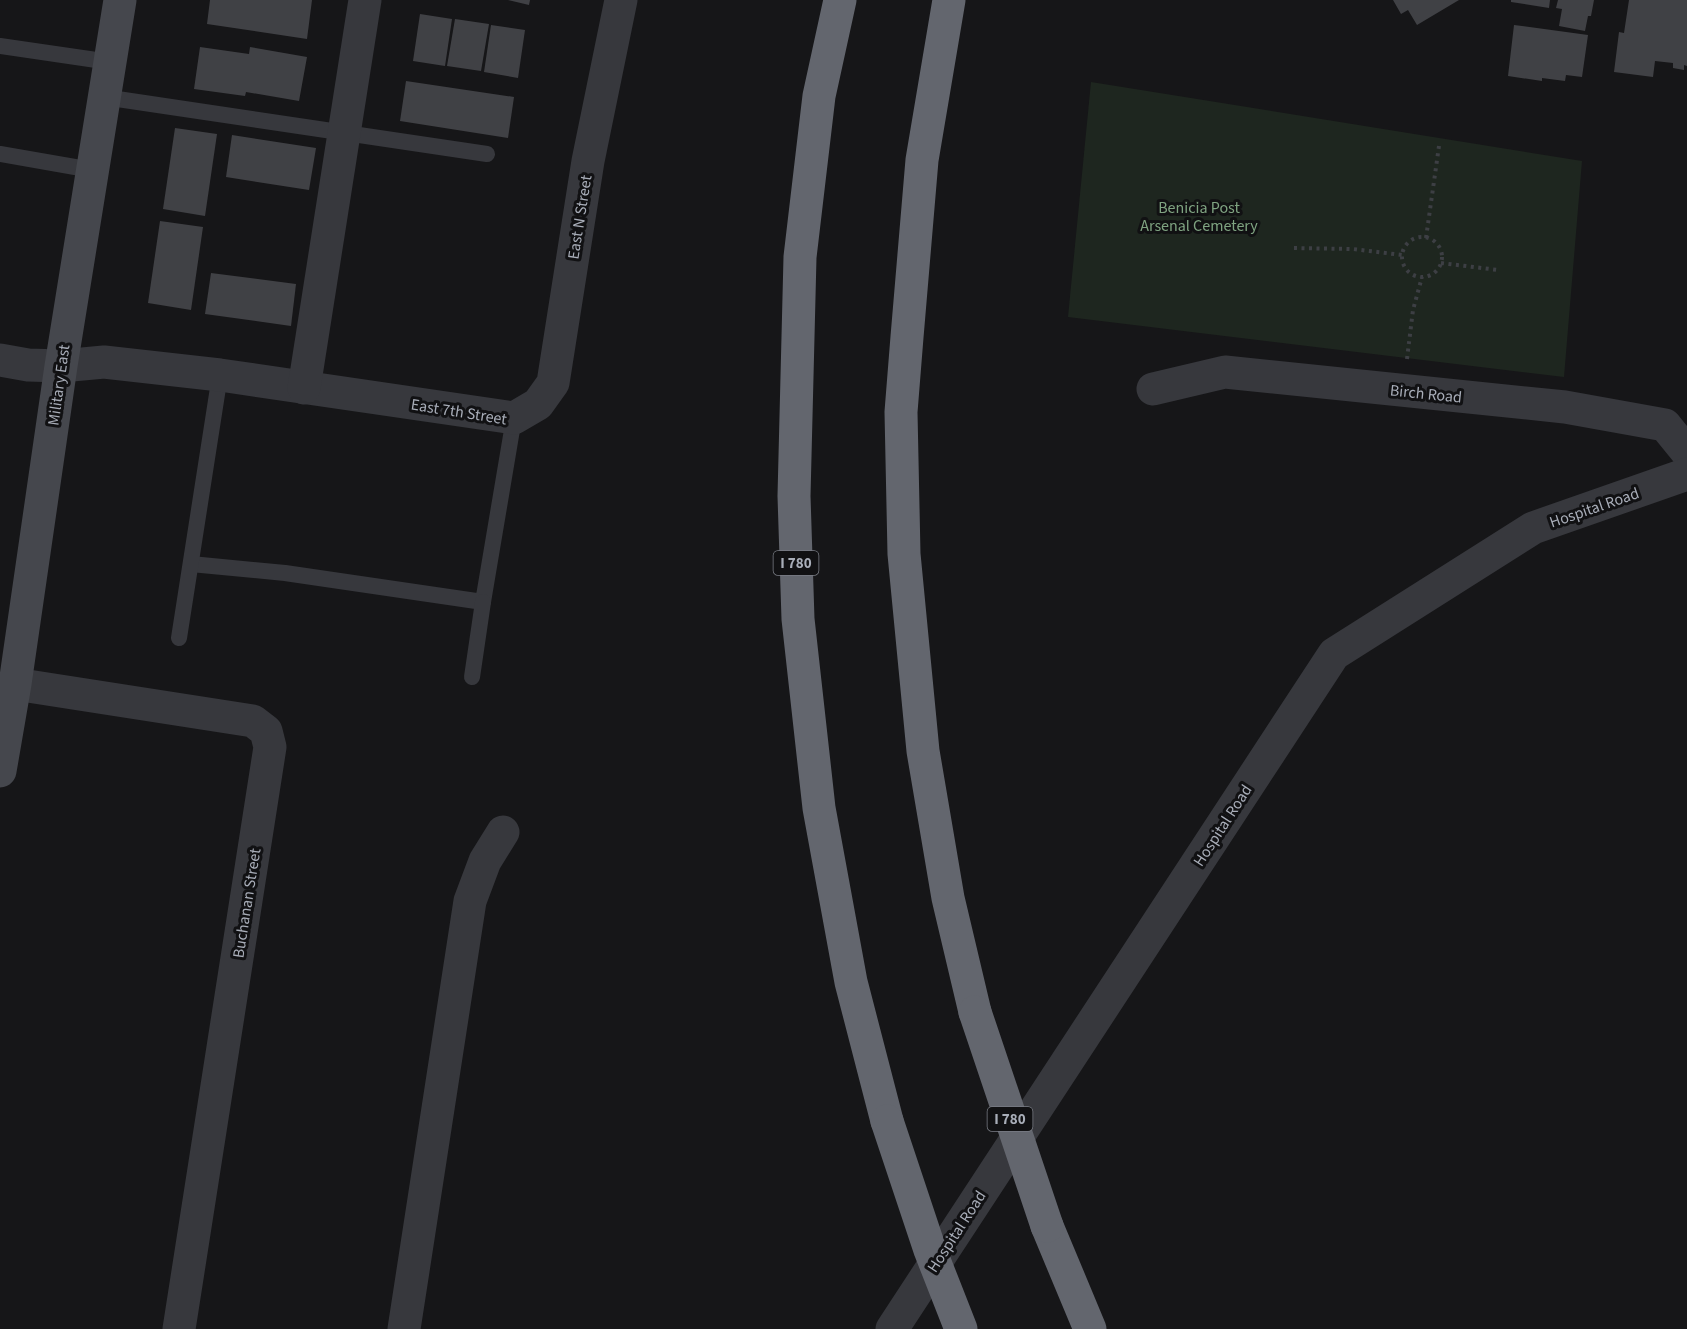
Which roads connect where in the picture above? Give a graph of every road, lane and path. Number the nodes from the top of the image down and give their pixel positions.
1 (120, 0) edge
2 (365, 0) edge
3 (621, 0) edge
4 (840, 0) edge
5 (949, 0) edge
6 (0, 46) edge
7 (110, 62) junction
8 (105, 97) junction
9 (344, 133) junction
10 (1439, 146) dead end
11 (0, 154) edge
12 (487, 154) dead end
13 (92, 170) junction
14 (1425, 238) junction
15 (1294, 248) dead end
16 (1402, 255) junction
17 (1441, 263) junction
18 (1498, 270) dead end
19 (1422, 277) junction
20 (0, 360) edge
21 (61, 366) junction
22 (220, 375) junction
23 (304, 388) junction
24 (1153, 389) dead end
25 (1403, 390) junction
26 (514, 417) junction
27 (1687, 452) edge
28 (1687, 474) edge
29 (191, 564) junction
30 (483, 602) junction
31 (179, 638) dead end
32 (11, 665) edge
33 (472, 677) dead end
34 (0, 771) edge
35 (503, 832) dead end
36 (179, 1329) edge
37 (404, 1329) edge
38 (892, 1329) edge
39 (962, 1329) edge
40 (1090, 1329) edge

1 - 7 main road, Military East
2 - 9 street
3 - 26 street, East N Street
4 - 39 highway, I 780, bridge
5 - 40 highway, I 780, bridge
6 - 7 lane
7 - 8 main road, Military East
8 - 9 lane
8 - 13 main road, Military East
9 - 12 lane
9 - 23 street
10 - 14 path
11 - 13 lane
13 - 21 main road, Military East
14 - 16 path
14 - 17 path
15 - 16 path
16 - 19 path
17 - 18 path
17 - 19 path
19 - 25 path
20 - 21 street, East 7th Street
21 - 22 street, East 7th Street
21 - 32 main road, Military East
22 - 23 street, East 7th Street
22 - 29 lane
23 - 26 street, East 7th Street
24 - 25 street, Birch Road
25 - 27 street, Birch Road
26 - 30 lane, East 7th Street
28 - 38 street, Hospital Road
29 - 30 lane
29 - 31 lane
30 - 33 lane, East 7th Street
32 - 34 main road, Military East
32 - 36 street, Buchanan Street
35 - 37 street

